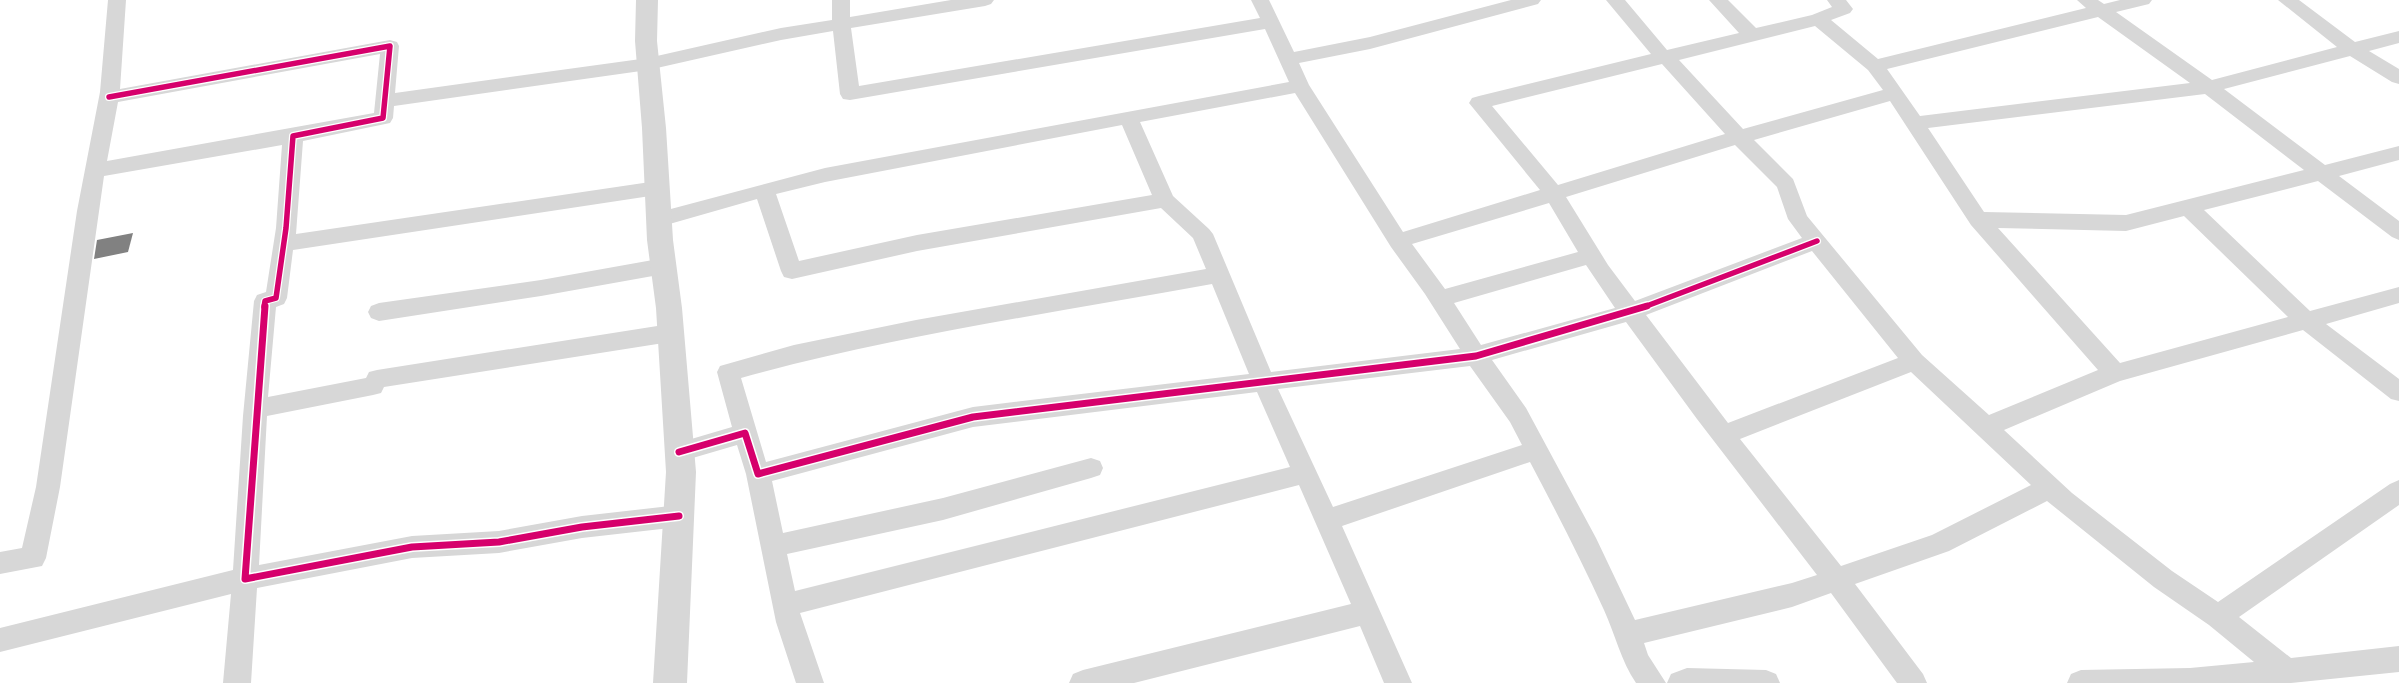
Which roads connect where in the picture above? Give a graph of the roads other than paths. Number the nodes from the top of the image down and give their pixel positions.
1 (117, 0) edge
2 (647, 0) edge
3 (841, 0) edge
4 (985, 0) edge
5 (1260, 0) edge
6 (1532, 0) edge
7 (1615, 0) edge
8 (1718, 0) edge
9 (1836, 0) edge
10 (2143, 0) edge
11 (2287, 0) edge
12 (2094, 6) edge
13 (1818, 19) junction
14 (1271, 22) junction
15 (842, 24) junction
16 (1752, 35) junction
17 (2399, 37) edge
18 (2352, 49) junction
19 (1664, 56) junction
20 (1288, 58) junction
21 (648, 64) junction
22 (1874, 66) junction
23 (2399, 78) edge
24 (1300, 86) junction
25 (2208, 87) junction
26 (1895, 93) junction
27 (109, 98) junction
28 (384, 101) junction
29 (1128, 117) junction
30 (1915, 123) junction
31 (293, 136) junction
32 (1739, 137) junction
33 (2399, 153) edge
34 (95, 170) junction
35 (2322, 173) junction
36 (657, 188) junction
37 (764, 190) junction
38 (1554, 194) junction
39 (1165, 200) junction
40 (2187, 206) junction
41 (659, 219) junction
42 (1978, 220) junction
43 (2399, 232) edge
44 (1817, 241) junction
45 (1398, 242) junction
46 (283, 244) junction
47 (1591, 256) junction
48 (664, 266) junction
49 (1219, 275) junction
50 (2399, 296) edge
51 (1440, 299) junction
52 (379, 312) dead end
53 (1631, 312) junction
54 (2307, 321) junction
55 (670, 333) junction
56 (1476, 356) junction
57 (1914, 361) junction
58 (2116, 373) junction
59 (1264, 383) junction
60 (2399, 392) edge
61 (256, 409) junction
62 (1986, 427) junction
63 (745, 433) junction
64 (1724, 435) junction
65 (1536, 450) junction
66 (679, 452) junction
67 (1091, 468) dead end
68 (758, 474) junction
69 (1306, 474) junction
70 (2049, 487) junction
71 (2399, 491) edge
72 (679, 516) junction
73 (1327, 520) junction
74 (773, 546) junction
75 (0, 563) edge
76 (245, 579) junction
77 (1836, 579) junction
78 (786, 605) junction
79 (1367, 612) junction
80 (2218, 617) junction
81 (1626, 632) junction
82 (0, 640) edge
83 (2399, 659) edge
84 (2288, 671) junction
85 (237, 683) edge
86 (670, 683) edge
87 (810, 683) edge
88 (1083, 683) edge
89 (1398, 683) edge
90 (1652, 683) edge
91 (1681, 683) edge
92 (1766, 683) edge
93 (1913, 683) edge
94 (2081, 683) edge

1 - 27 street
2 - 21 street
3 - 15 street
4 - 15 street
5 - 14 street
6 - 20 street
7 - 19 street
8 - 16 street
9 - 13 street
10 - 12 street
11 - 18 street
12 - 22 street
12 - 25 street
13 - 16 street
13 - 22 street
14 - 15 street
14 - 20 street
15 - 21 street
16 - 19 street
17 - 18 street
18 - 23 street
18 - 25 street
19 - 32 street
19 - 38 street
20 - 24 street
21 - 28 street
21 - 36 street
22 - 26 street
24 - 29 street
24 - 45 street
25 - 30 street
25 - 35 street
26 - 30 street
26 - 32 street
27 - 28 street
27 - 34 street
28 - 31 street
29 - 37 street
29 - 39 street
30 - 42 street
31 - 34 street
31 - 46 street
32 - 38 street
32 - 44 street
33 - 35 street
34 - 75 street
35 - 40 street
35 - 43 street
36 - 41 street
36 - 46 street
37 - 39 street
37 - 41 street
38 - 45 street
38 - 47 street
39 - 49 street
40 - 42 street
40 - 54 street
41 - 48 street
42 - 58 street
44 - 53 street
44 - 57 street
45 - 51 street
46 - 61 street
47 - 51 street
47 - 53 street
48 - 52 street
48 - 55 street
49 - 59 street
49 - 63 street
50 - 54 street
51 - 56 street
53 - 56 street
53 - 64 street
54 - 58 street
54 - 60 street
55 - 61 street
55 - 66 street
56 - 59 street
56 - 65 street
57 - 62 street
57 - 64 street
58 - 62 street
59 - 68 street
59 - 69 street
61 - 76 street
62 - 70 street
63 - 66 street
63 - 68 street
64 - 77 street
65 - 73 street
65 - 81 street
66 - 72 street
67 - 74 street
68 - 74 street
69 - 73 street
69 - 78 street
70 - 77 street
70 - 80 street
71 - 80 street
72 - 76 street
72 - 86 street
73 - 79 street
74 - 78 street
76 - 82 street
76 - 85 street
77 - 81 street
77 - 93 street
78 - 87 street
79 - 88 street
79 - 89 street
80 - 84 street
81 - 90 street
83 - 84 street
84 - 94 street
91 - 92 street

